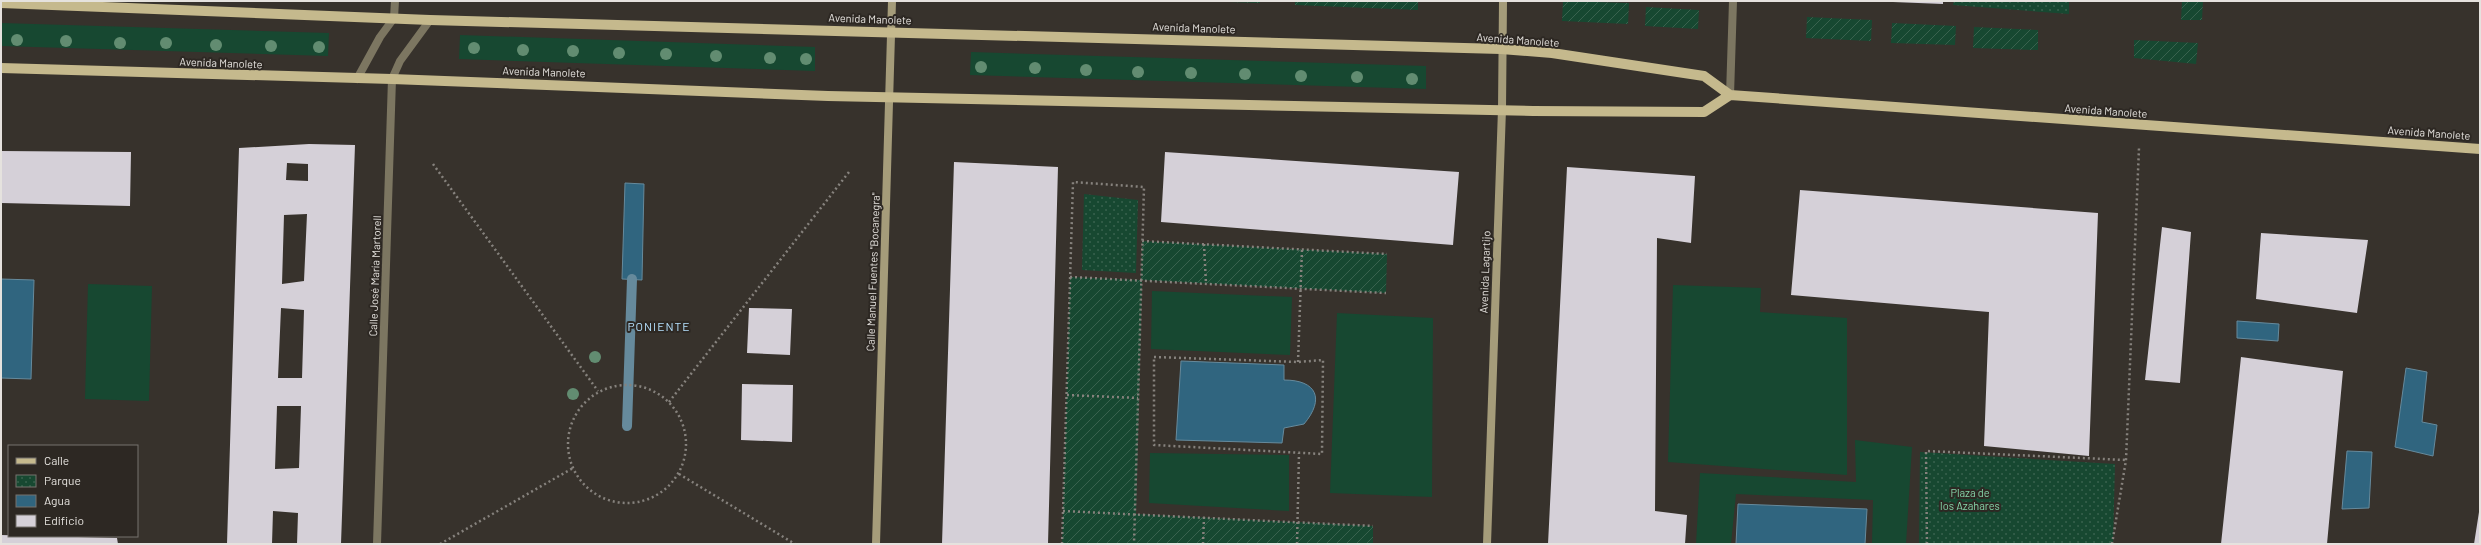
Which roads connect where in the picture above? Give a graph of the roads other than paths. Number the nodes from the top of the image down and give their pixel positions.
1 (395, 1) edge
2 (892, 1) edge
3 (1503, 1) edge
4 (1733, 1) edge
5 (1, 3) edge
6 (394, 18) junction
7 (430, 20) junction
8 (891, 32) junction
9 (1501, 49) junction
10 (1, 68) edge
11 (357, 79) junction
12 (392, 79) junction
13 (1730, 95) junction
14 (889, 96) junction
15 (1502, 109) junction
16 (2480, 148) edge
17 (377, 544) edge
18 (876, 544) edge
19 (1487, 544) edge

1 - 6 street
2 - 8 street, Calle Manuel Fuentes "Bocanegra"
3 - 9 street, Avenida Lagartijo
4 - 13 street
5 - 6 main road, Avenida Manolete
6 - 7 main road, Avenida Manolete
6 - 11 street
7 - 8 main road, Avenida Manolete
7 - 12 street, Calle José María Martorell
8 - 9 main road, Avenida Manolete
8 - 14 street, Calle Manuel Fuentes "Bocanegra"
9 - 13 main road, Avenida Manolete
9 - 15 street, Avenida Lagartijo
10 - 11 main road, Avenida Manolete
11 - 12 main road, Avenida Manolete
12 - 14 main road, Avenida Manolete
12 - 17 street, Calle José María Martorell
13 - 15 main road, Avenida Manolete
13 - 16 main road, Avenida Manolete
14 - 15 main road, Avenida Manolete
14 - 18 street, Calle Manuel Fuentes "Bocanegra"
15 - 19 street, Avenida Lagartijo

